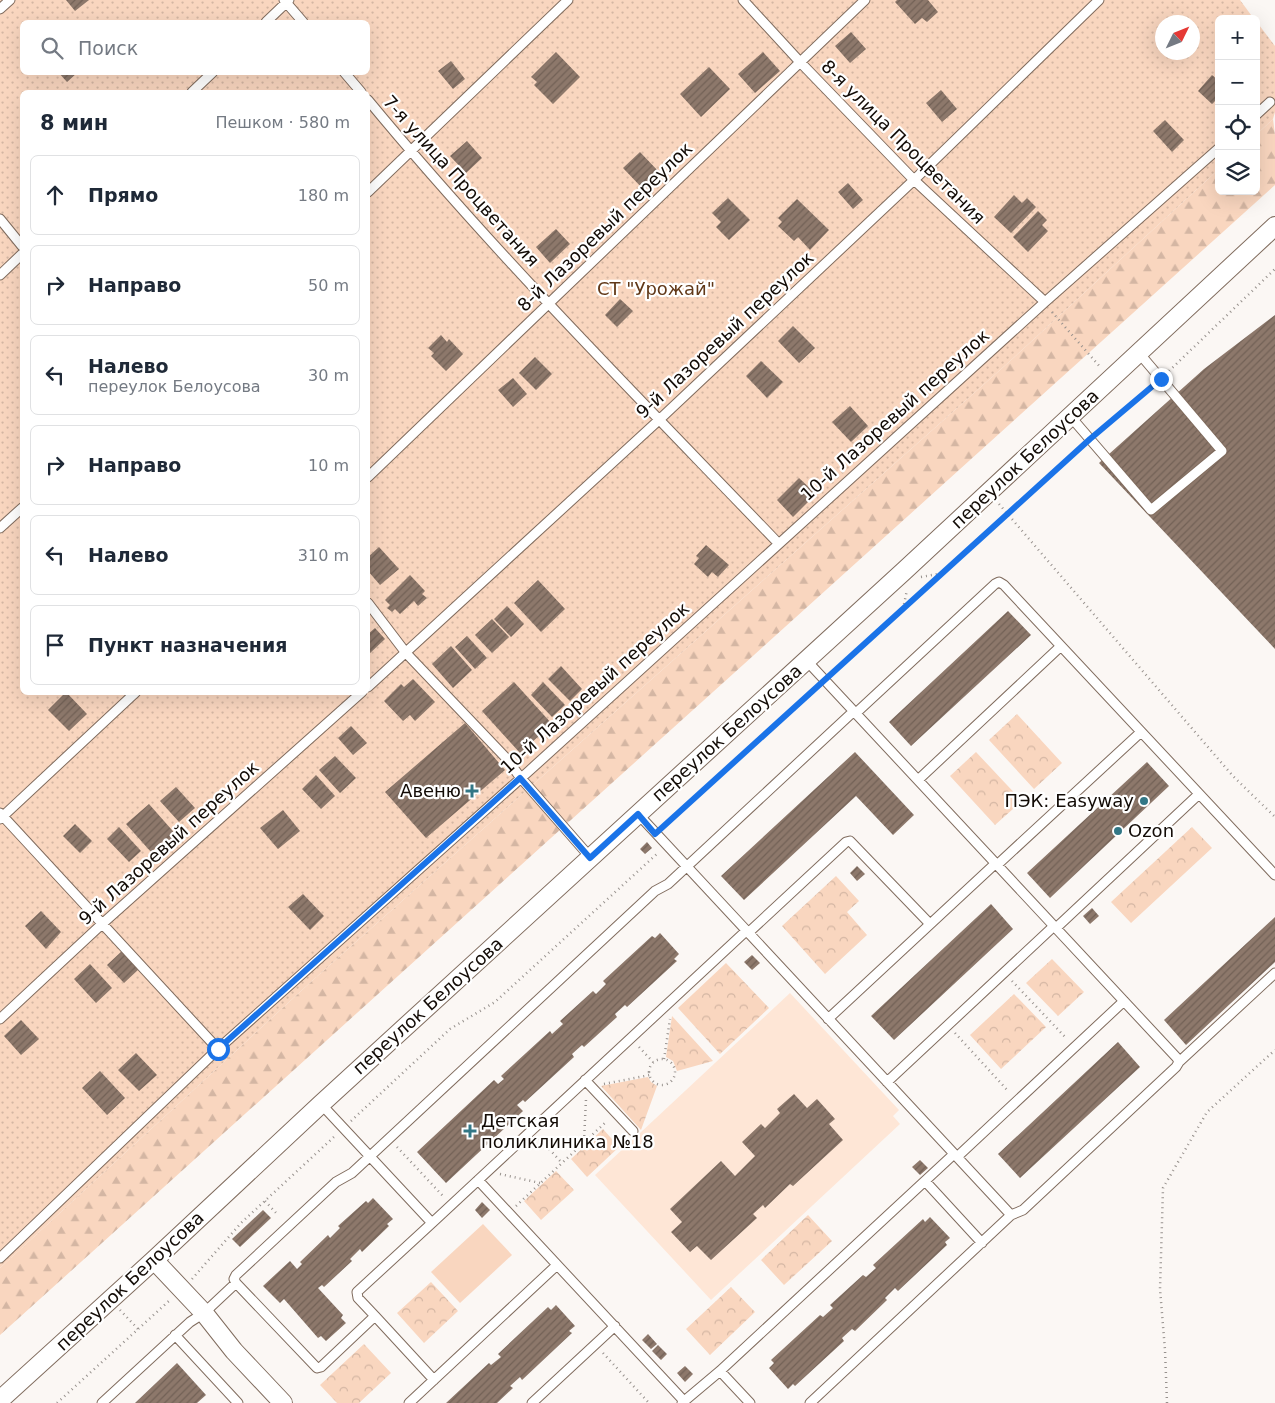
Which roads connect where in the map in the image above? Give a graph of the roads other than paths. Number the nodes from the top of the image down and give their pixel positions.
1 (10, 0) edge
2 (568, 0) edge
3 (743, 0) edge
4 (865, 0) edge
5 (1099, 0) edge
6 (287, 1) edge
7 (0, 9) edge
8 (268, 20) edge
9 (301, 20) edge
10 (800, 62) junction
11 (210, 75) edge
12 (347, 75) edge
13 (194, 90) edge
14 (359, 90) edge
15 (370, 102) edge
16 (1270, 102) dead end
17 (1260, 111) edge
18 (1217, 150) edge
19 (410, 152) junction
20 (914, 180) junction
21 (370, 190) edge
22 (0, 219) edge
23 (1275, 226) edge
24 (20, 244) edge
25 (20, 256) edge
26 (0, 275) edge
27 (1044, 302) junction
28 (549, 304) junction
29 (1138, 352) junction
30 (1070, 416) junction
31 (660, 419) junction
32 (370, 475) edge
33 (20, 510) edge
34 (0, 528) edge
35 (778, 543) junction
36 (370, 607) edge
37 (1061, 646) junction
38 (406, 653) junction
39 (806, 660) junction
40 (370, 686) edge
41 (133, 695) edge
42 (359, 695) edge
43 (855, 712) junction
44 (1141, 732) junction
45 (520, 778) junction
46 (918, 780) junction
47 (1199, 794) junction
48 (638, 814) junction
49 (1, 816) edge
50 (590, 858) junction
51 (997, 864) junction
52 (687, 867) junction
53 (1275, 875) edge
54 (102, 924) junction
55 (930, 924) junction
56 (1055, 927) junction
57 (747, 932) junction
58 (1275, 973) edge
59 (1124, 1001) junction
60 (0, 1019) edge
61 (828, 1019) junction
62 (218, 1049) junction
63 (1179, 1062) junction
64 (887, 1082) junction
65 (587, 1083) junction
66 (321, 1104) junction
67 (633, 1131) dead end
68 (955, 1155) junction
69 (370, 1157) junction
70 (478, 1180) junction
71 (925, 1181) junction
72 (1011, 1215) junction
73 (432, 1223) junction
74 (982, 1242) junction
75 (0, 1258) edge
76 (154, 1260) junction
77 (557, 1264) junction
78 (236, 1283) junction
79 (204, 1313) junction
80 (375, 1316) junction
81 (615, 1326) junction
82 (175, 1335) junction
83 (720, 1372) junction
84 (434, 1380) junction
85 (0, 1400) edge
86 (683, 1402) edge
87 (102, 1403) edge
88 (238, 1403) edge
89 (282, 1403) edge
90 (409, 1403) edge
91 (532, 1403) edge
92 (750, 1403) edge
93 (810, 1403) edge

1 - 7 lane
2 - 19 lane
3 - 10 lane, 8-я улица Процветания
4 - 10 lane, 8-й Лазоревый переулок
5 - 20 lane, 9-й Лазоревый переулок
6 - 8 lane
6 - 9 lane
10 - 20 lane, 8-я улица Процветания
10 - 28 lane, 8-й Лазоревый переулок
11 - 13 lane
12 - 14 lane, 7-я улица Процветания
15 - 19 lane, 7-я улица Процветания
16 - 17 lane
18 - 27 lane, 10-й Лазоревый переулок
19 - 21 lane
19 - 28 lane, 7-я улица Процветания
20 - 27 lane, 8-я улица Процветания
20 - 31 lane, 9-й Лазоревый переулок
22 - 24 lane
23 - 29 street, переулок Белоусова
25 - 26 lane
27 - 35 lane, 10-й Лазоревый переулок
28 - 31 lane, 7-я улица Процветания
28 - 32 lane, 8-й Лазоревый переулок
29 - 30 street, переулок Белоусова
29 - 30 lane
30 - 39 street, переулок Белоусова
31 - 35 lane, 7-я улица Процветания
31 - 38 lane, 9-й Лазоревый переулок
33 - 34 lane
35 - 45 lane, 10-й Лазоревый переулок
36 - 38 lane
37 - 43 lane
37 - 44 lane
37 - 46 lane
38 - 40 lane, 9-й Лазоревый переулок
38 - 45 lane
39 - 43 lane
39 - 48 street, переулок Белоусова
41 - 49 lane
42 - 54 lane, 9-й Лазоревый переулок
43 - 46 lane
43 - 52 lane
44 - 47 lane
44 - 51 lane
45 - 50 lane
45 - 62 lane, 10-й Лазоревый переулок
46 - 51 lane
47 - 53 lane
47 - 56 lane
48 - 50 street, переулок Белоусова
48 - 52 lane
49 - 54 lane
50 - 66 street, переулок Белоусова
51 - 55 lane
51 - 56 lane
52 - 57 lane
52 - 69 lane
54 - 60 lane, 9-й Лазоревый переулок
54 - 62 lane
55 - 57 lane
55 - 61 lane
56 - 59 lane
56 - 64 lane
57 - 61 lane
57 - 65 lane
58 - 63 lane
59 - 63 lane
59 - 68 lane
61 - 64 lane
62 - 75 lane, 10-й Лазоревый переулок
63 - 72 lane
64 - 68 lane
65 - 67 lane
65 - 70 lane
66 - 69 lane
66 - 76 street, переулок Белоусова
68 - 71 lane
68 - 72 lane
69 - 73 lane
69 - 78 lane
70 - 73 lane
70 - 77 lane
71 - 74 lane
71 - 83 lane
72 - 74 lane
73 - 80 lane
74 - 93 lane
76 - 79 street
76 - 85 street, переулок Белоусова
77 - 81 lane
77 - 84 lane
78 - 79 lane
78 - 80 lane
79 - 82 lane
79 - 89 street
80 - 84 lane
81 - 86 lane
81 - 91 lane
82 - 87 lane
82 - 88 lane
83 - 86 lane
83 - 92 lane
84 - 90 lane

